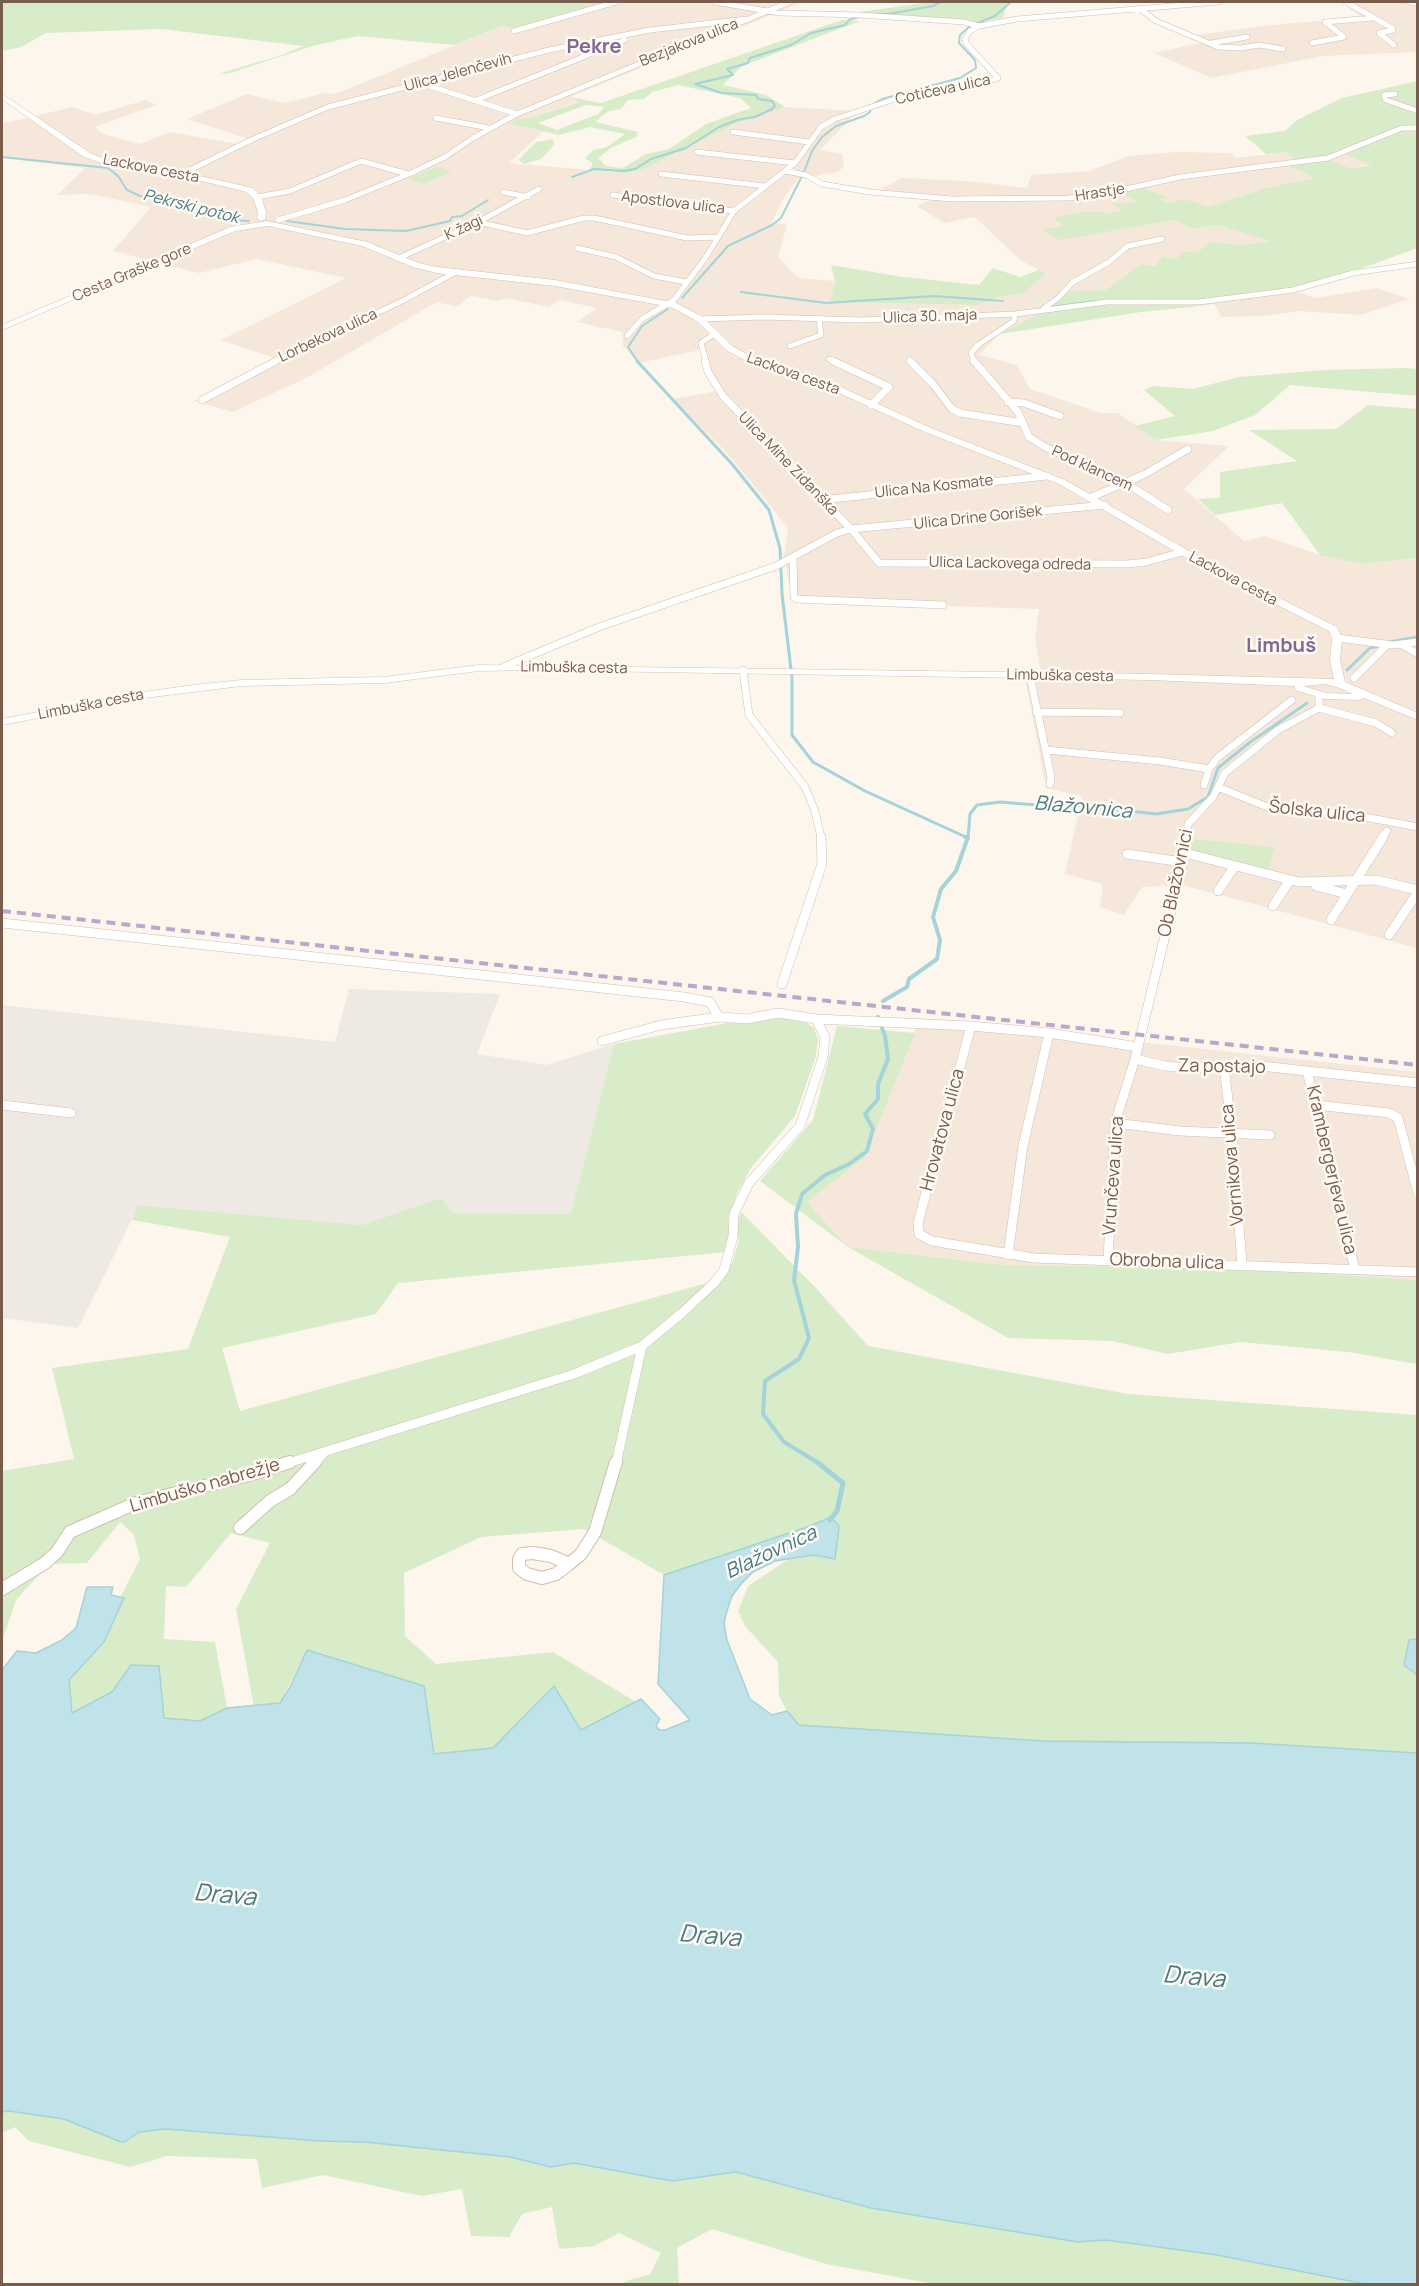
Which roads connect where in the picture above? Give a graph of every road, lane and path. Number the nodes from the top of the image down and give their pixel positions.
1 (614, 2) edge
2 (715, 2) edge
3 (790, 2) edge
4 (1219, 2) edge
5 (1346, 2) edge
6 (1410, 2) edge
7 (1418, 4) edge
8 (1139, 8) junction
9 (766, 12) junction
10 (1372, 18) junction
11 (747, 19) junction
12 (977, 25) junction
13 (650, 30) junction
14 (514, 31) dead end
15 (1182, 31) junction
16 (1247, 38) dead end
17 (1211, 43) junction
18 (1312, 43) dead end
19 (1394, 45) dead end
20 (1283, 49) dead end
21 (1214, 51) dead end
22 (423, 84) junction
23 (1395, 94) dead end
24 (2, 96) edge
25 (474, 101) junction
26 (1418, 111) edge
27 (517, 114) junction
28 (436, 118) dead end
29 (1418, 127) edge
30 (489, 128) junction
31 (733, 132) dead end
32 (809, 142) junction
33 (697, 152) dead end
34 (795, 163) junction
35 (785, 171) junction
36 (182, 174) junction
37 (409, 174) junction
38 (661, 174) dead end
39 (765, 186) junction
40 (539, 189) dead end
41 (503, 192) dead end
42 (613, 195) dead end
43 (257, 197) junction
44 (528, 197) junction
45 (734, 211) junction
46 (268, 219) junction
47 (478, 222) junction
48 (719, 237) junction
49 (1162, 239) dead end
50 (577, 248) dead end
51 (399, 258) junction
52 (1418, 264) edge
53 (454, 273) junction
54 (686, 282) junction
55 (667, 303) junction
56 (1042, 309) junction
57 (1015, 314) junction
58 (819, 318) junction
59 (700, 320) junction
60 (2, 327) edge
61 (714, 334) junction
62 (627, 336) dead end
63 (790, 345) dead end
64 (829, 359) dead end
65 (910, 361) dead end
66 (202, 399) dead end
67 (1008, 402) junction
68 (871, 405) junction
69 (1060, 416) dead end
70 (1023, 423) junction
71 (1188, 449) dead end
72 (1047, 476) junction
73 (1126, 483) junction
74 (1092, 497) junction
75 (822, 500) junction
76 (1105, 505) junction
77 (1168, 510) dead end
78 (851, 529) junction
79 (1182, 552) junction
80 (793, 557) junction
81 (943, 605) dead end
82 (1337, 638) junction
83 (1418, 642) edge
84 (1391, 646) junction
85 (1418, 654) edge
86 (1335, 660) junction
87 (503, 668) junction
88 (743, 670) junction
89 (1030, 676) junction
90 (1354, 678) dead end
91 (1317, 687) junction
92 (1340, 690) junction
93 (1292, 700) dead end
94 (1319, 708) junction
95 (1036, 712) junction
96 (1120, 713) dead end
97 (1418, 717) edge
98 (2, 722) edge
99 (1392, 733) dead end
100 (1244, 739) junction
101 (1256, 745) junction
102 (1046, 750) junction
103 (1209, 769) junction
104 (1050, 783) dead end
105 (1204, 785) dead end
106 (1220, 788) junction
107 (1418, 827) edge
108 (1387, 831) dead end
109 (1185, 853) junction
110 (1127, 854) dead end
111 (1182, 862) junction
112 (1234, 866) junction
113 (1357, 880) junction
114 (1294, 881) junction
115 (1218, 891) dead end
116 (1418, 891) edge
117 (1347, 894) junction
118 (1273, 906) dead end
119 (1331, 920) dead end
120 (2, 923) edge
121 (1389, 935) dead end
122 (782, 984) dead end
123 (719, 1017) junction
124 (816, 1019) junction
125 (971, 1026) junction
126 (1048, 1033) junction
127 (602, 1041) dead end
128 (1138, 1047) junction
129 (1135, 1059) junction
130 (1224, 1066) junction
131 (1307, 1071) junction
132 (1418, 1083) edge
133 (2, 1105) edge
134 (1316, 1105) junction
135 (71, 1113) dead end
136 (1115, 1123) junction
137 (1232, 1134) junction
138 (1270, 1135) dead end
139 (1418, 1193) edge
140 (919, 1234) joint
141 (1008, 1255) junction
142 (1108, 1260) junction
143 (1242, 1264) junction
144 (1355, 1270) junction
145 (1418, 1272) edge
146 (642, 1346) junction
147 (326, 1451) junction
148 (240, 1528) dead end
149 (569, 1564) dead end
150 (2, 1589) edge

1 - 14 street
2 - 9 street
3 - 9 street, Bezjakova ulica
4 - 8 street
5 - 10 street
6 - 7 street
8 - 12 street
8 - 15 street
9 - 11 street, Bezjakova ulica
9 - 12 street
10 - 18 street
10 - 19 street
11 - 13 street, Ulica Jelenčevih
11 - 27 street, Bezjakova ulica
12 - 32 street, Cotičeva ulica
13 - 22 street, Ulica Jelenčevih
13 - 25 street
15 - 17 street
15 - 21 street
16 - 17 street
17 - 20 street
22 - 25 street
22 - 36 street, Ulica Jelenčevih
23 - 26 street
24 - 36 street, Lackova cesta
25 - 27 street
27 - 30 street, Bezjakova ulica
28 - 30 street
29 - 35 street, Hrastje
30 - 37 street, Bezjakova ulica
31 - 32 street
32 - 34 street, Cotičeva ulica
33 - 34 street
34 - 35 street, Cotičeva ulica
35 - 39 street, Cotičeva ulica
36 - 43 street, Lackova cesta
37 - 43 street
37 - 46 street, Bezjakova ulica
38 - 39 street
39 - 45 street, Cotičeva ulica
40 - 44 street, K žagi
41 - 44 street
42 - 45 street, Apostlova ulica
43 - 46 street
44 - 47 street, K žagi
45 - 48 street, Cotičeva ulica
46 - 51 street, Lackova cesta
46 - 60 street, Cesta Graške gore
47 - 48 street
47 - 51 street, K žagi
48 - 54 street, Cotičeva ulica
49 - 56 street
50 - 54 street
51 - 53 street, Lackova cesta
52 - 56 street
53 - 55 street, Lackova cesta
53 - 66 street, Lorbekova ulica
54 - 55 street, Cotičeva ulica
55 - 59 street, Lackova cesta
55 - 62 street, Cotičeva ulica
56 - 57 street, Ulica 30. maja
57 - 58 street, Ulica 30. maja
57 - 67 street, Pod klancem
58 - 59 street, Ulica 30. maja
58 - 63 street
59 - 61 street, Lackova cesta
61 - 68 street, Lackova cesta
61 - 75 street, Ulica Mihe Zidanška
64 - 68 street
65 - 70 street
67 - 69 street, Pod klancem
67 - 70 street, Pod klancem
68 - 72 street, Lackova cesta
70 - 73 street, Pod klancem
71 - 73 street
72 - 74 street, Lackova cesta
72 - 75 street, Ulica Na Kosmate
73 - 74 street
73 - 77 street, Pod klancem
74 - 76 street, Lackova cesta
75 - 78 street, Ulica Mihe Zidanška
76 - 78 street, Ulica Drine Gorišek
76 - 79 street, Lackova cesta
78 - 79 street, Ulica Lackovega odreda
78 - 80 street, Ulica Mihe Zidanška
79 - 82 street, Lackova cesta
80 - 81 street
80 - 87 street, Ulica Mihe Zidanška
82 - 84 street
82 - 86 street
83 - 84 street
84 - 85 street
84 - 90 street
86 - 91 street
86 - 92 street
87 - 88 street, Limbuška cesta
87 - 98 street, Limbuška cesta
88 - 89 street, Limbuška cesta
88 - 122 street
89 - 91 street, Limbuška cesta
89 - 95 street
91 - 92 street
91 - 94 street
92 - 94 street, Ob Blažovnici
92 - 97 street
93 - 100 street
94 - 99 street
94 - 101 street, Ob Blažovnici
95 - 96 street
95 - 102 street
100 - 101 street
100 - 103 street
101 - 106 street, Ob Blažovnici
102 - 103 street
102 - 104 street
103 - 105 street
106 - 107 street, Šolska ulica
106 - 109 street, Ob Blažovnici
108 - 113 street
109 - 111 street, Ob Blažovnici
109 - 112 street
110 - 111 street
111 - 128 street, Ob Blažovnici
112 - 114 street
112 - 115 street
113 - 114 street
113 - 116 street
113 - 117 street
114 - 117 street
114 - 118 street
116 - 121 street
117 - 119 street
120 - 123 street
123 - 124 street
123 - 127 street
124 - 125 street
124 - 146 street, Limbuško nabrežje
125 - 126 street
125 - 140 street, Hrovatova ulica
126 - 128 street
126 - 141 street
128 - 129 street
129 - 130 street, Za postajo
129 - 136 street, Vrunčeva ulica
130 - 131 street, Za postajo
130 - 137 street, Vornikova ulica
131 - 132 street, Za postajo
131 - 134 street, Krambergerjeva ulica
133 - 135 street
134 - 139 street
134 - 144 street, Krambergerjeva ulica
136 - 137 street
136 - 142 street, Vrunčeva ulica
137 - 138 street
137 - 143 street, Vornikova ulica
140 - 141 street, Obrobna ulica
141 - 142 street, Obrobna ulica
142 - 143 street, Obrobna ulica
143 - 144 street, Obrobna ulica
144 - 145 street, Obrobna ulica
146 - 147 street, Limbuško nabrežje
146 - 149 street
147 - 148 street, Limbuško nabrežje
147 - 150 street, Limbuško nabrežje

